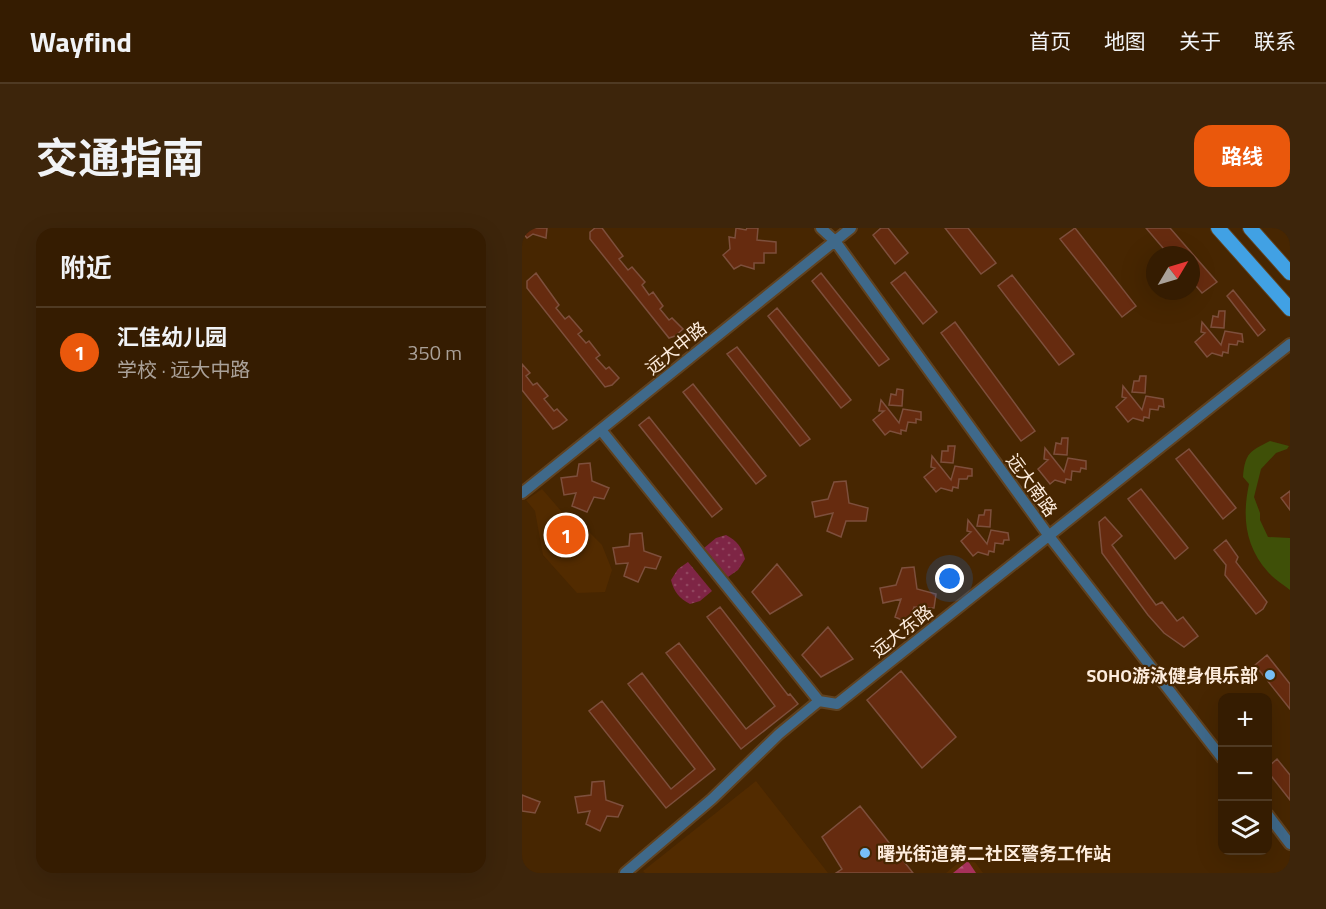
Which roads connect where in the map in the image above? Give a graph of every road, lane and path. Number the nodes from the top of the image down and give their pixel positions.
1 (821, 228) edge
2 (851, 228) edge
3 (1218, 228) edge
4 (1250, 228) edge
5 (835, 241) junction
6 (1290, 273) edge
7 (1290, 309) edge
8 (1290, 344) edge
9 (601, 430) junction
10 (522, 493) edge
11 (1048, 536) junction
12 (819, 701) junction
13 (1218, 753) edge
14 (1272, 820) edge
15 (1290, 844) edge
16 (625, 873) edge

1 - 5 street, 远大南路
2 - 5 street, 远大中路
3 - 7 main road
4 - 6 main road
5 - 9 street, 远大中路
5 - 11 street, 远大南路
8 - 11 street, 远大东路
9 - 10 street, 远大中路
9 - 12 street
11 - 12 street, 远大东路
11 - 13 street, 远大南路
12 - 16 street
14 - 15 street

